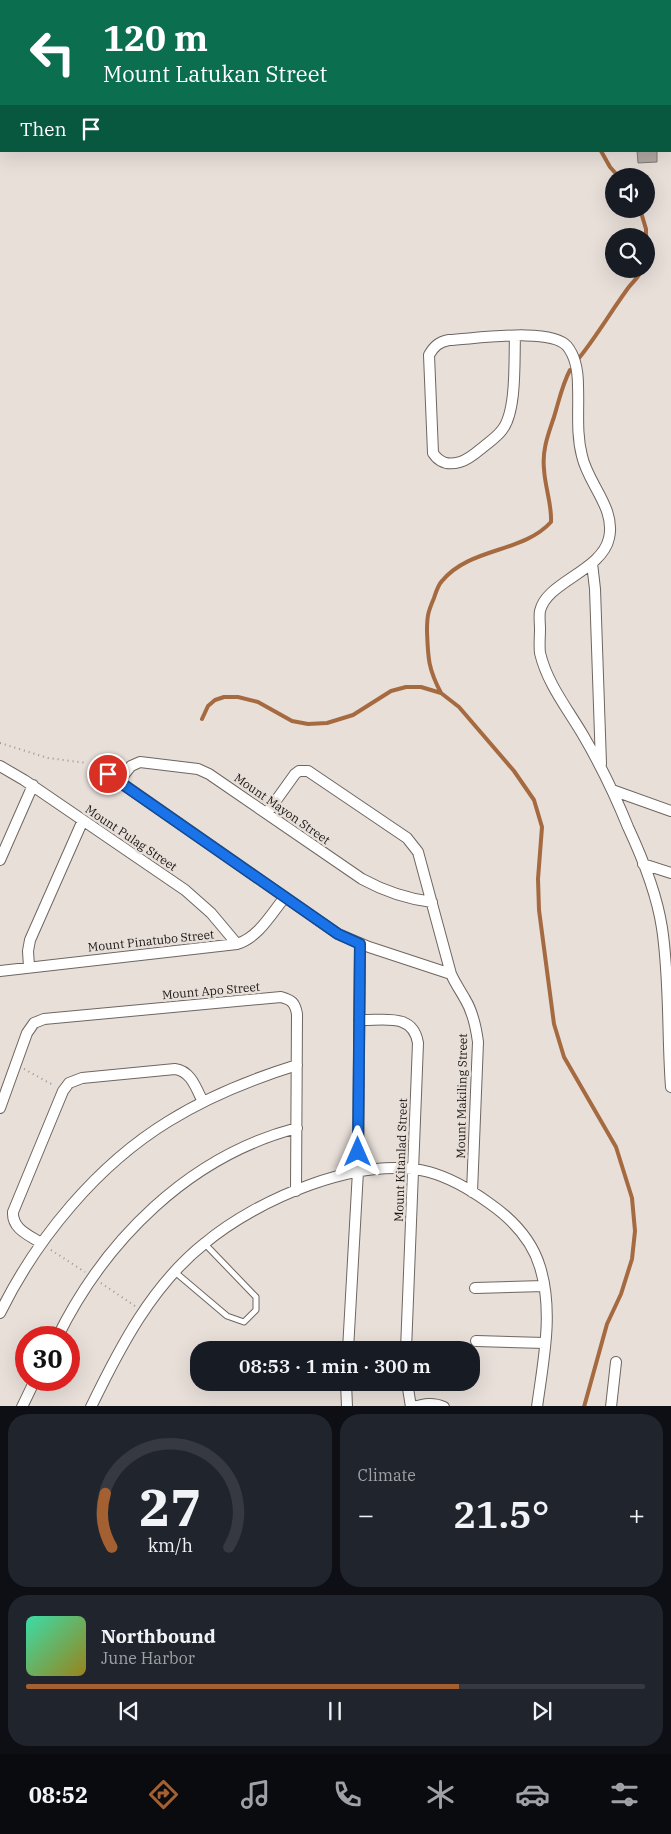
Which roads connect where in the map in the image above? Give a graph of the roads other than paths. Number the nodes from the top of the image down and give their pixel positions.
1 (515, 336) junction
2 (592, 563) junction
3 (0, 766) edge
4 (97, 766) road end
5 (602, 768) junction
6 (119, 781) junction
7 (33, 785) junction
8 (612, 790) junction
9 (671, 811) edge
10 (267, 813) junction
11 (83, 820) junction
12 (0, 860) edge
13 (643, 864) junction
14 (671, 873) edge
15 (285, 897) junction
16 (432, 902) junction
17 (237, 944) junction
18 (360, 944) junction
19 (30, 967) junction
20 (0, 971) edge
21 (451, 974) junction
22 (359, 1020) junction
23 (670, 1057) edge
24 (297, 1065) junction
25 (671, 1087) edge
26 (203, 1102) junction
27 (0, 1108) edge
28 (297, 1128) junction
29 (413, 1169) junction
30 (358, 1171) junction
31 (296, 1191) junction
32 (472, 1192) junction
33 (204, 1243) junction
34 (41, 1244) junction
35 (174, 1272) junction
36 (544, 1286) junction
37 (475, 1288) dead end
38 (0, 1313) edge
39 (63, 1326) edge
40 (349, 1341) edge
41 (406, 1341) edge
42 (480, 1341) edge
43 (545, 1344) junction
44 (616, 1362) dead end
45 (30, 1391) edge
46 (346, 1391) edge
47 (409, 1391) edge
48 (22, 1406) edge
49 (91, 1406) edge
50 (347, 1406) edge
51 (412, 1406) edge
52 (444, 1406) edge
53 (537, 1406) edge
54 (611, 1406) edge

1 - 1 street
1 - 2 street
2 - 5 street
2 - 5 street
3 - 7 street, Mount Pulag Street
4 - 6 street
5 - 8 street
6 - 10 street, Mount Mayon Street
6 - 15 street
7 - 11 street, Mount Pulag Street
7 - 12 street
8 - 9 street
8 - 13 street
10 - 16 street, Mount Mayon Street
10 - 16 street, Mount Makiling Street
11 - 17 street, Mount Pulag Street
11 - 19 street
13 - 14 street
13 - 23 street
15 - 17 street, Mount Pinatubo Street
15 - 18 street
16 - 21 street, Mount Makiling Street
17 - 19 street, Mount Pinatubo Street
18 - 21 street
18 - 22 street
19 - 20 street, Mount Pinatubo Street
21 - 32 street, Mount Makiling Street
22 - 29 street, Mount Kitanlad Street
22 - 30 street
23 - 25 street
24 - 26 street
24 - 27 street, Mount Apo Street
24 - 28 street, Mount Apo Street
26 - 34 street
26 - 34 street
28 - 31 street, Mount Apo Street
28 - 39 street
29 - 30 street
29 - 32 street
29 - 41 street, Mount Kitanlad Street
30 - 31 street
30 - 40 street
31 - 33 street
32 - 36 street
33 - 35 street
33 - 35 lane
34 - 38 street
35 - 49 street
36 - 37 street
36 - 43 street
42 - 43 street
43 - 53 street
44 - 54 street
45 - 48 street
46 - 50 street
47 - 51 street
51 - 52 street

